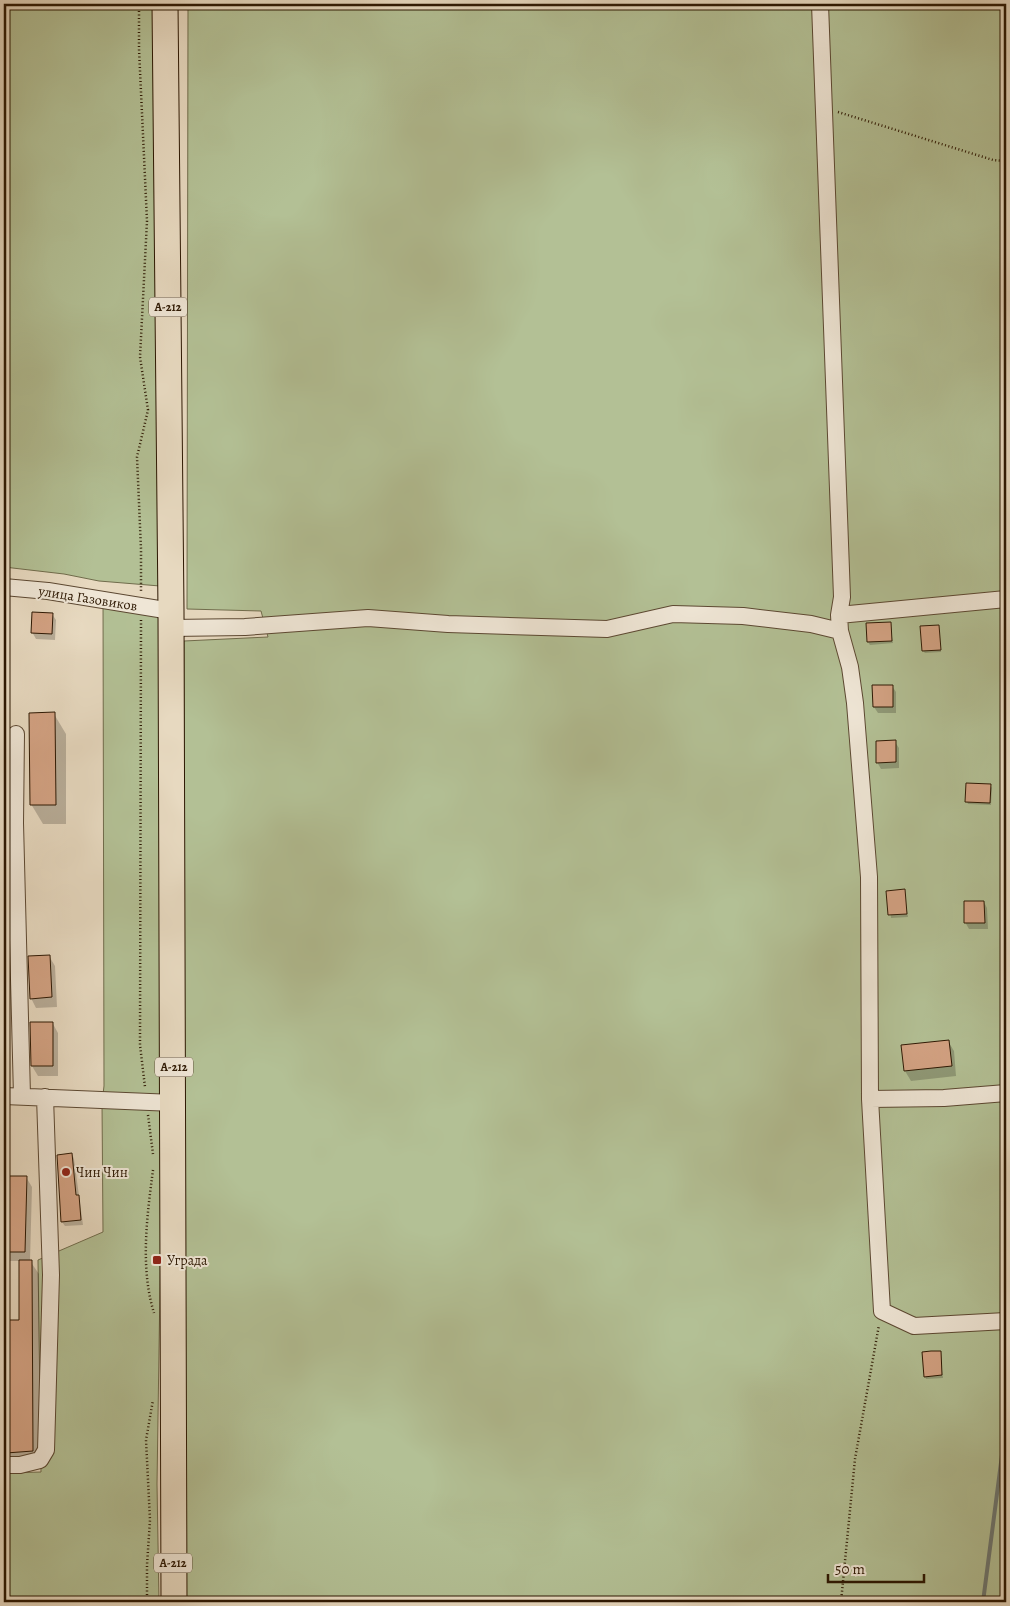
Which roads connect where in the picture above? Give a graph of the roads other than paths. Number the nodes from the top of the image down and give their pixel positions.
1 (165, 4) edge
2 (820, 4) edge
3 (4, 587) edge
4 (1006, 599) edge
5 (172, 619) junction
6 (840, 623) junction
7 (16, 734) dead end
8 (10, 823) edge
9 (1006, 1093) edge
10 (4, 1096) edge
11 (22, 1096) junction
12 (45, 1097) junction
13 (870, 1099) junction
14 (174, 1103) junction
15 (1006, 1321) edge
16 (4, 1466) edge
17 (174, 1602) edge

1 - 5 highway, А-212
2 - 6 street
3 - 5 street, улица Газовиков
4 - 6 street, улица Газовиков
5 - 6 street, улица Газовиков
5 - 14 highway, А-212
6 - 13 street
7 - 8 street
8 - 11 street
9 - 13 street
10 - 11 street
11 - 12 street
12 - 14 street
12 - 16 street
13 - 15 street
14 - 17 highway, А-212

